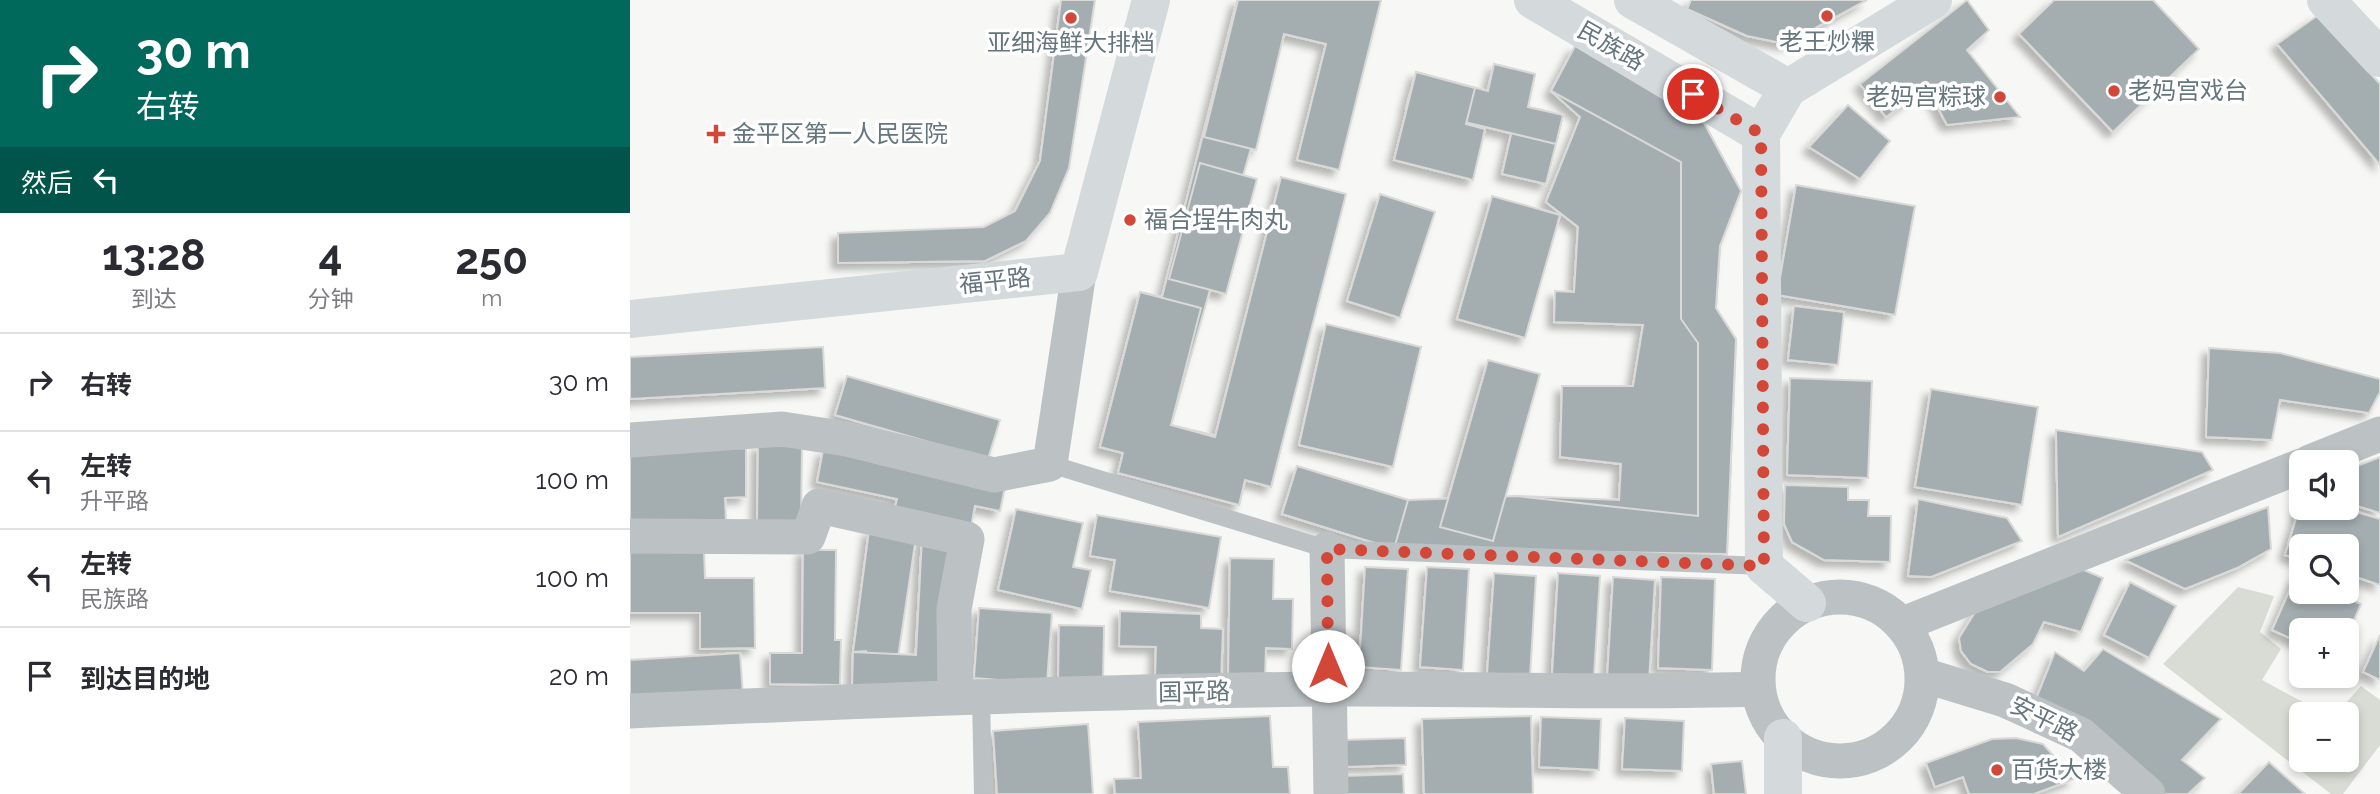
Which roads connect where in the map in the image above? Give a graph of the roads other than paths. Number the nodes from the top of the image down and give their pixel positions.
1 (1152, 0) edge
2 (1533, 0) edge
3 (1633, 0) edge
4 (1933, 0) edge
5 (2326, 0) edge
6 (2380, 58) edge
7 (1788, 88) junction
8 (1761, 134) junction
9 (1079, 272) junction
10 (630, 318) edge
11 (2380, 434) edge
12 (630, 440) edge
13 (2340, 450) edge
14 (1050, 464) junction
15 (2289, 471) edge
16 (630, 536) edge
17 (1327, 549) junction
18 (1764, 566) junction
19 (1807, 603) junction
20 (1903, 624) junction
21 (1923, 675) junction
22 (1328, 689) junction
23 (1758, 689) junction
24 (968, 696) junction
25 (630, 711) edge
26 (1783, 738) junction
27 (983, 794) edge
28 (1331, 794) edge
29 (1783, 794) edge
30 (2148, 794) edge

1 - 9 street
2 - 8 street, 民族路
3 - 7 street, 民族路
4 - 7 street
5 - 6 street
7 - 8 street
8 - 18 street
9 - 10 street, 福平路
9 - 14 street
11 - 13 street
12 - 14 street
14 - 17 lane
15 - 20 street
16 - 24 street
17 - 18 lane
17 - 22 street
18 - 19 street
19 - 20 street
19 - 23 street
20 - 21 street
21 - 26 street
21 - 30 street, 安平路
22 - 23 street, 国平路
22 - 24 street, 国平路
22 - 28 street
23 - 26 street
24 - 25 street, 国平路
24 - 27 lane
26 - 29 street

